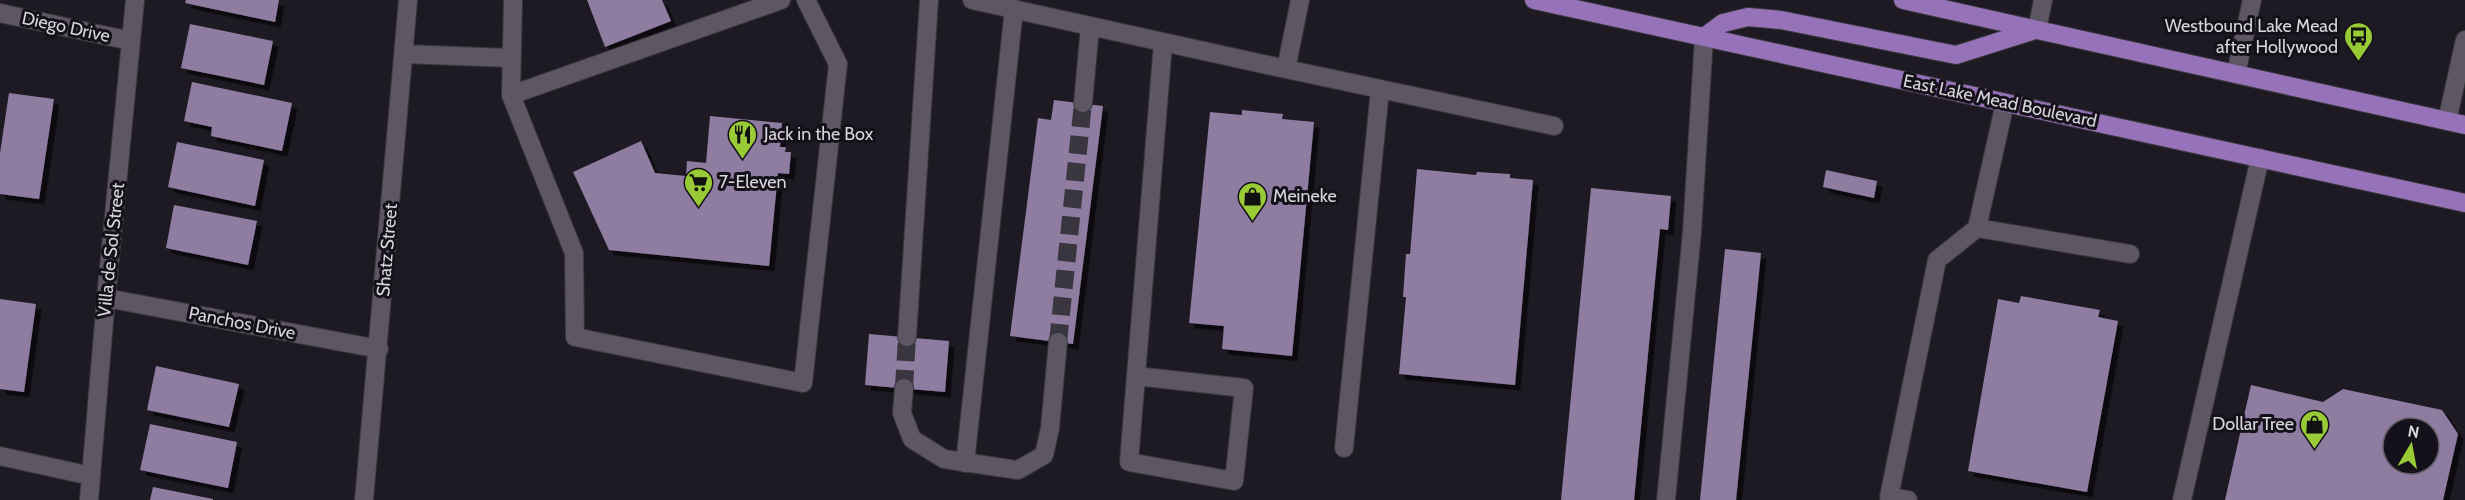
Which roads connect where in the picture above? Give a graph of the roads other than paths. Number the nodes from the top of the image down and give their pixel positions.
1 (135, 0) edge
2 (408, 0) edge
3 (513, 0) edge
4 (781, 0) edge
5 (806, 0) edge
6 (929, 0) edge
7 (972, 0) edge
8 (1299, 0) edge
9 (1534, 0) edge
10 (1903, 0) edge
11 (2043, 0) edge
12 (2252, 0) edge
13 (1014, 9) junction
14 (0, 13) edge
15 (1090, 27) junction
16 (2037, 30) junction
17 (1704, 37) junction
18 (2465, 40) edge
19 (131, 42) junction
20 (1163, 43) junction
21 (404, 54) junction
22 (512, 58) junction
23 (1286, 69) junction
24 (2236, 74) junction
25 (1380, 90) junction
26 (511, 95) junction
27 (2006, 103) junction
28 (1083, 104) tunnel mouth
29 (2456, 123) edge
30 (1554, 126) dead end
31 (2260, 158) junction
32 (2465, 203) edge
33 (1977, 228) junction
34 (2130, 255) dead end
35 (106, 298) junction
36 (907, 337) tunnel mouth
37 (1058, 342) tunnel mouth
38 (379, 349) junction
39 (1136, 376) junction
40 (904, 388) tunnel mouth
41 (1344, 448) dead end
42 (0, 456) edge
43 (965, 463) junction
44 (91, 476) junction
45 (88, 500) edge
46 (364, 500) edge
47 (1666, 500) edge
48 (1908, 500) edge
49 (2182, 500) edge

1 - 19 street, Villa de Sol Street
2 - 21 street, Shatz Street
3 - 22 street
4 - 26 street
5 - 26 street
6 - 36 street
7 - 13 street
8 - 23 street
9 - 17 main road, East Lake Mead Boulevard
10 - 16 main road
11 - 16 street
12 - 24 street
13 - 15 street
13 - 43 street
14 - 19 street, Diego Drive
15 - 20 street
15 - 28 street
16 - 17 main road
16 - 24 main road
17 - 27 main road, East Lake Mead Boulevard
17 - 47 street
18 - 29 street
19 - 35 street, Villa de Sol Street
20 - 23 street
20 - 39 street
21 - 22 street
21 - 38 street, Shatz Street
22 - 26 street
23 - 25 street
24 - 29 main road
25 - 30 street
25 - 41 street
27 - 31 main road, East Lake Mead Boulevard
27 - 33 street
31 - 32 main road, East Lake Mead Boulevard
31 - 49 street
33 - 34 street
33 - 48 street
35 - 38 street, Panchos Drive
35 - 44 street, Villa de Sol Street
37 - 43 street
38 - 46 street, Shatz Street
39 - 39 street
40 - 43 street
42 - 44 street
44 - 45 street, Villa de Sol Street

